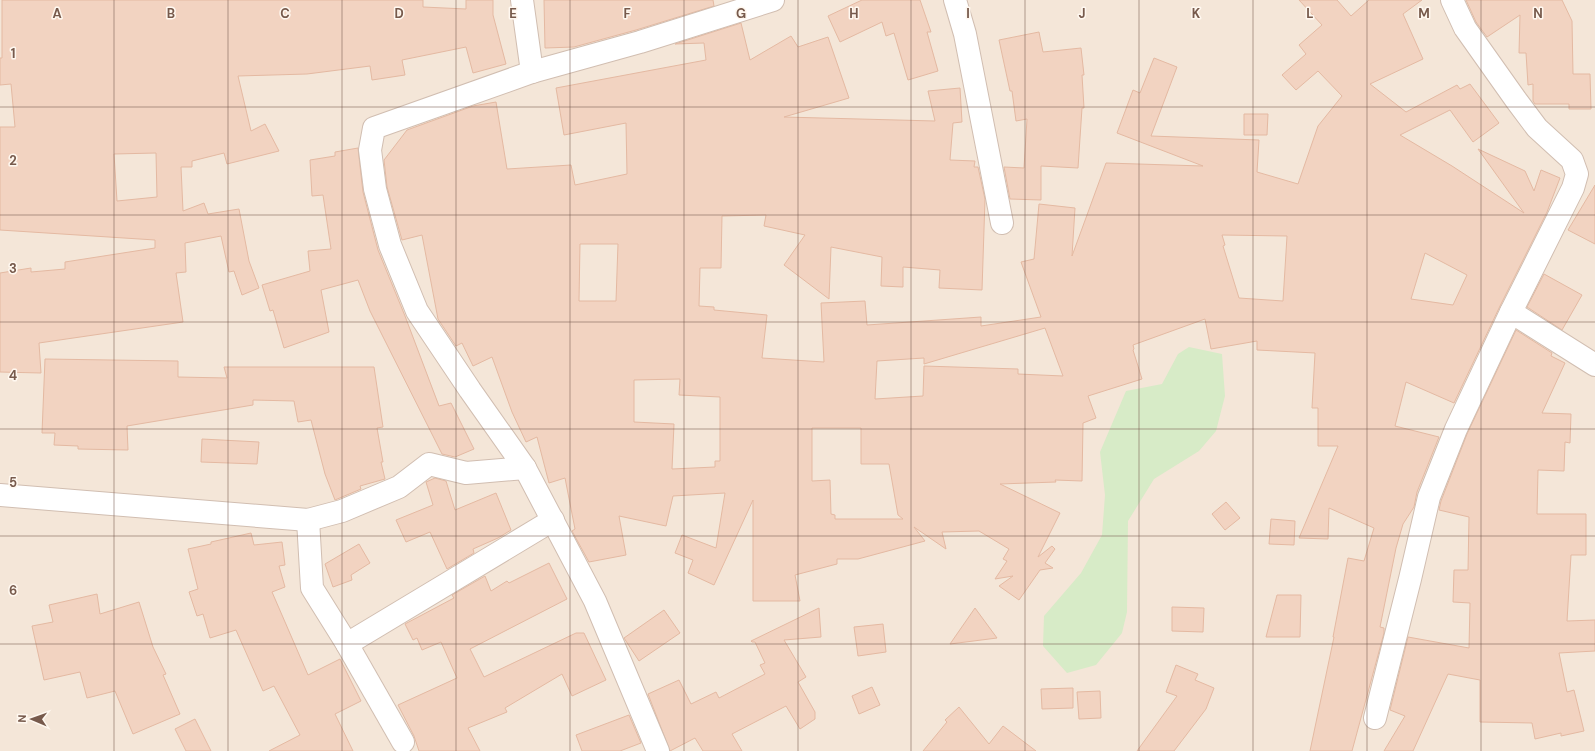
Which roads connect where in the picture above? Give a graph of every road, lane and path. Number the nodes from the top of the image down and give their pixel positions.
1 (522, 0) edge
2 (773, 0) edge
3 (955, 0) edge
4 (1452, 0) edge
5 (532, 72) junction
6 (1002, 223) dead end
7 (1511, 312) junction
8 (1595, 365) edge
9 (525, 468) junction
10 (0, 495) edge
11 (308, 520) junction
12 (553, 520) junction
13 (347, 644) junction
14 (1375, 718) dead end
15 (403, 742) dead end
16 (658, 751) edge

1 - 5 street
2 - 5 street
3 - 6 street
4 - 7 street
5 - 9 street
7 - 8 street
7 - 14 street
9 - 11 street
9 - 12 street
10 - 11 street
11 - 13 street
12 - 13 street
12 - 16 street
13 - 15 street

